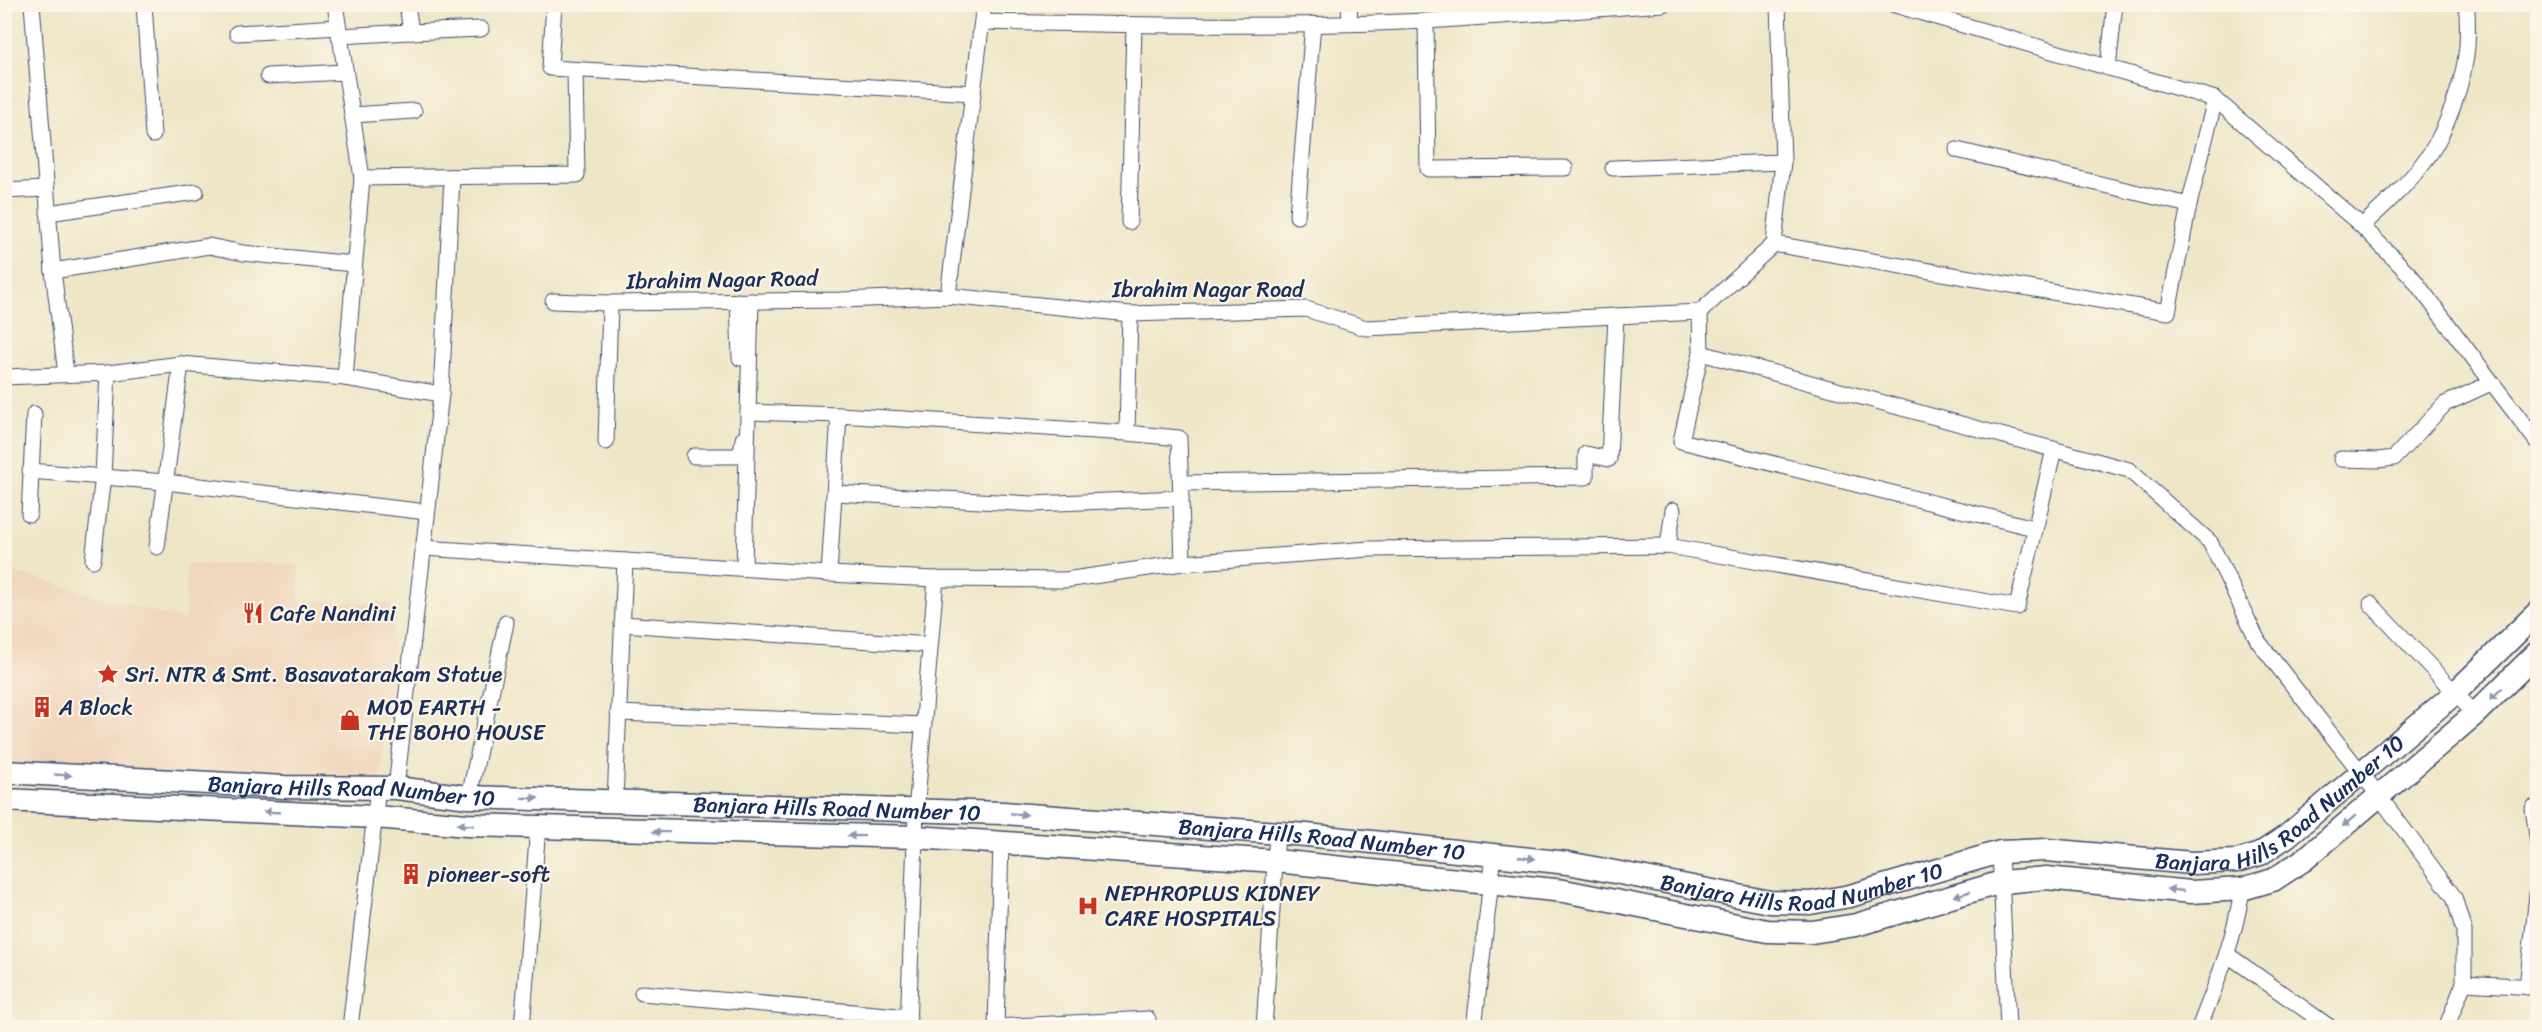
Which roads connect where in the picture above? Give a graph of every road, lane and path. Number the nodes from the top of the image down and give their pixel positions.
1 (32, 4) edge
2 (144, 4) edge
3 (335, 4) edge
4 (407, 4) edge
5 (554, 4) edge
6 (984, 4) edge
7 (1349, 4) edge
8 (1663, 4) edge
9 (1778, 4) edge
10 (1892, 4) edge
11 (2115, 4) edge
12 (2467, 4) edge
13 (1426, 21) junction
14 (982, 22) junction
15 (1350, 22) junction
16 (1313, 24) junction
17 (1134, 25) junction
18 (481, 29) dead end
19 (339, 32) junction
20 (411, 32) junction
21 (237, 33) dead end
22 (2108, 68) junction
23 (575, 71) junction
24 (345, 72) junction
25 (268, 76) dead end
26 (973, 93) junction
27 (2215, 99) junction
28 (414, 111) dead end
29 (352, 115) junction
30 (153, 135) dead end
31 (1958, 150) dead end
32 (1783, 162) junction
33 (1565, 168) dead end
34 (1613, 168) dead end
35 (452, 177) junction
36 (362, 178) junction
37 (46, 189) junction
38 (4, 191) edge
39 (195, 192) dead end
40 (2188, 205) junction
41 (48, 213) junction
42 (1297, 216) dead end
43 (1129, 222) dead end
44 (2362, 226) junction
45 (1774, 244) junction
46 (353, 264) junction
47 (52, 271) junction
48 (948, 296) junction
49 (553, 301) dead end
50 (745, 301) junction
51 (610, 303) junction
52 (1700, 312) junction
53 (1130, 314) junction
54 (1616, 316) junction
55 (1701, 353) junction
56 (181, 364) junction
57 (108, 373) junction
58 (66, 374) junction
59 (4, 377) edge
60 (345, 378) junction
61 (2491, 382) junction
62 (441, 394) junction
63 (748, 412) junction
64 (34, 414) dead end
65 (839, 415) junction
66 (1127, 433) junction
67 (606, 442) dead end
68 (2538, 443) edge
69 (2054, 449) junction
70 (694, 456) dead end
71 (2341, 459) dead end
72 (30, 471) junction
73 (103, 476) junction
74 (165, 482) junction
75 (1182, 490) junction
76 (836, 493) junction
77 (1673, 510) dead end
78 (427, 512) junction
79 (29, 514) dead end
80 (2034, 528) junction
81 (1668, 546) junction
82 (158, 547) dead end
83 (423, 548) junction
84 (93, 560) dead end
85 (625, 561) junction
86 (1183, 563) junction
87 (744, 567) junction
88 (829, 574) junction
89 (936, 579) junction
90 (2372, 604) dead end
91 (2538, 612) edge
92 (506, 623) dead end
93 (622, 624) junction
94 (930, 645) junction
95 (2538, 652) edge
96 (2456, 693) junction
97 (618, 713) junction
98 (2475, 714) junction
99 (924, 725) junction
100 (4, 772) edge
101 (2360, 774) junction
102 (387, 788) junction
103 (2379, 796) junction
104 (469, 797) junction
105 (4, 800) edge
106 (615, 802) junction
107 (2533, 808) dead end
108 (916, 812) junction
109 (376, 817) junction
110 (538, 827) junction
111 (1277, 834) junction
112 (915, 837) junction
113 (1001, 842) junction
114 (2538, 843) edge
115 (2000, 852) junction
116 (1494, 855) junction
117 (1276, 861) junction
118 (2002, 882) junction
119 (1491, 883) junction
120 (2538, 886) edge
121 (2242, 889) junction
122 (2228, 955) junction
123 (2464, 983) junction
124 (2532, 987) edge
125 (642, 993) dead end
126 (1148, 1019) dead end
127 (909, 1022) edge
128 (996, 1027) edge
129 (350, 1028) edge
130 (522, 1028) edge
131 (1264, 1028) edge
132 (1474, 1028) edge
133 (2008, 1028) edge
134 (2199, 1028) edge
135 (2331, 1028) edge
136 (2446, 1028) edge

1 - 37 street
2 - 30 street
3 - 19 street
4 - 20 street
5 - 23 street
6 - 14 street
7 - 15 street
8 - 13 street
9 - 32 street
10 - 22 street
11 - 22 street
12 - 44 street
13 - 15 street
13 - 33 street
14 - 17 street
14 - 26 street
15 - 16 street
16 - 17 street
16 - 42 street
17 - 43 street
18 - 20 street
19 - 20 street
19 - 21 street
19 - 24 street
22 - 27 street
23 - 26 street
23 - 35 street
24 - 25 street
24 - 29 street
26 - 48 street
27 - 40 street
27 - 44 street
28 - 29 street
29 - 36 street
31 - 40 street
32 - 34 street
32 - 45 street
35 - 36 street
35 - 62 street
36 - 46 street
37 - 38 street
37 - 41 street
39 - 41 street
40 - 45 street
41 - 47 street
44 - 61 street
45 - 52 street
46 - 47 street
46 - 60 street
47 - 58 street
48 - 50 street, Ibrahim Nagar Road
48 - 53 street, Ibrahim Nagar Road
49 - 51 street, Ibrahim Nagar Road
50 - 51 street, Ibrahim Nagar Road
50 - 63 street
50 - 70 street
51 - 67 street
52 - 54 street, Ibrahim Nagar Road
52 - 55 street
53 - 54 street, Ibrahim Nagar Road
53 - 66 street
54 - 75 street
55 - 69 street
55 - 80 street
56 - 57 street
56 - 60 street
56 - 74 street
57 - 58 street
57 - 73 street
58 - 59 street
60 - 62 street
61 - 68 street
61 - 71 street
62 - 78 street
63 - 65 street
63 - 87 street
64 - 72 street
65 - 66 street
65 - 76 street
66 - 75 street
69 - 80 street
69 - 101 street
72 - 73 street
72 - 79 street
73 - 74 street
73 - 84 street
74 - 78 street
74 - 82 street
75 - 76 street
75 - 86 street
76 - 88 street
77 - 81 street
78 - 83 street
80 - 81 street
81 - 86 street
83 - 85 street
83 - 102 street
85 - 87 street
85 - 93 street
86 - 89 street
87 - 88 street
88 - 89 street
89 - 94 street
90 - 96 street
91 - 96 main road, Banjara Hills Road Number 10
92 - 104 street
93 - 94 street
93 - 97 street
94 - 99 street
95 -> 98 main road, Banjara Hills Road Number 10
96 - 98 street
96 - 101 main road, Banjara Hills Road Number 10
97 - 99 street
97 - 106 street
98 - 103 main road, Banjara Hills Road Number 10
99 - 108 street
100 -> 102 main road, Banjara Hills Road Number 10
101 - 103 street
101 - 115 main road, Banjara Hills Road Number 10
102 - 104 main road, Banjara Hills Road Number 10
102 - 109 street
103 -> 121 main road, Banjara Hills Road Number 10
103 - 123 street
104 -> 106 main road, Banjara Hills Road Number 10
109 -> 105 main road, Banjara Hills Road Number 10
106 - 108 main road, Banjara Hills Road Number 10
107 - 114 street
108 -> 111 main road, Banjara Hills Road Number 10
108 - 112 street
110 -> 109 main road, Banjara Hills Road Number 10
109 - 129 street
112 -> 110 main road, Banjara Hills Road Number 10
110 - 130 street
111 - 116 main road, Banjara Hills Road Number 10
111 - 117 street
112 - 113 main road, Banjara Hills Road Number 10
112 - 127 street
113 - 117 main road, Banjara Hills Road Number 10
113 - 128 street
116 -> 115 main road, Banjara Hills Road Number 10
115 - 118 street
116 - 119 street
117 - 119 main road, Banjara Hills Road Number 10
117 - 131 street
118 -> 119 main road, Banjara Hills Road Number 10
121 -> 118 main road, Banjara Hills Road Number 10
118 - 133 street
119 - 132 street
120 - 124 street
121 - 122 street
122 - 134 street
122 - 135 street
123 - 124 street
123 - 136 street
125 - 127 street
126 - 128 street

